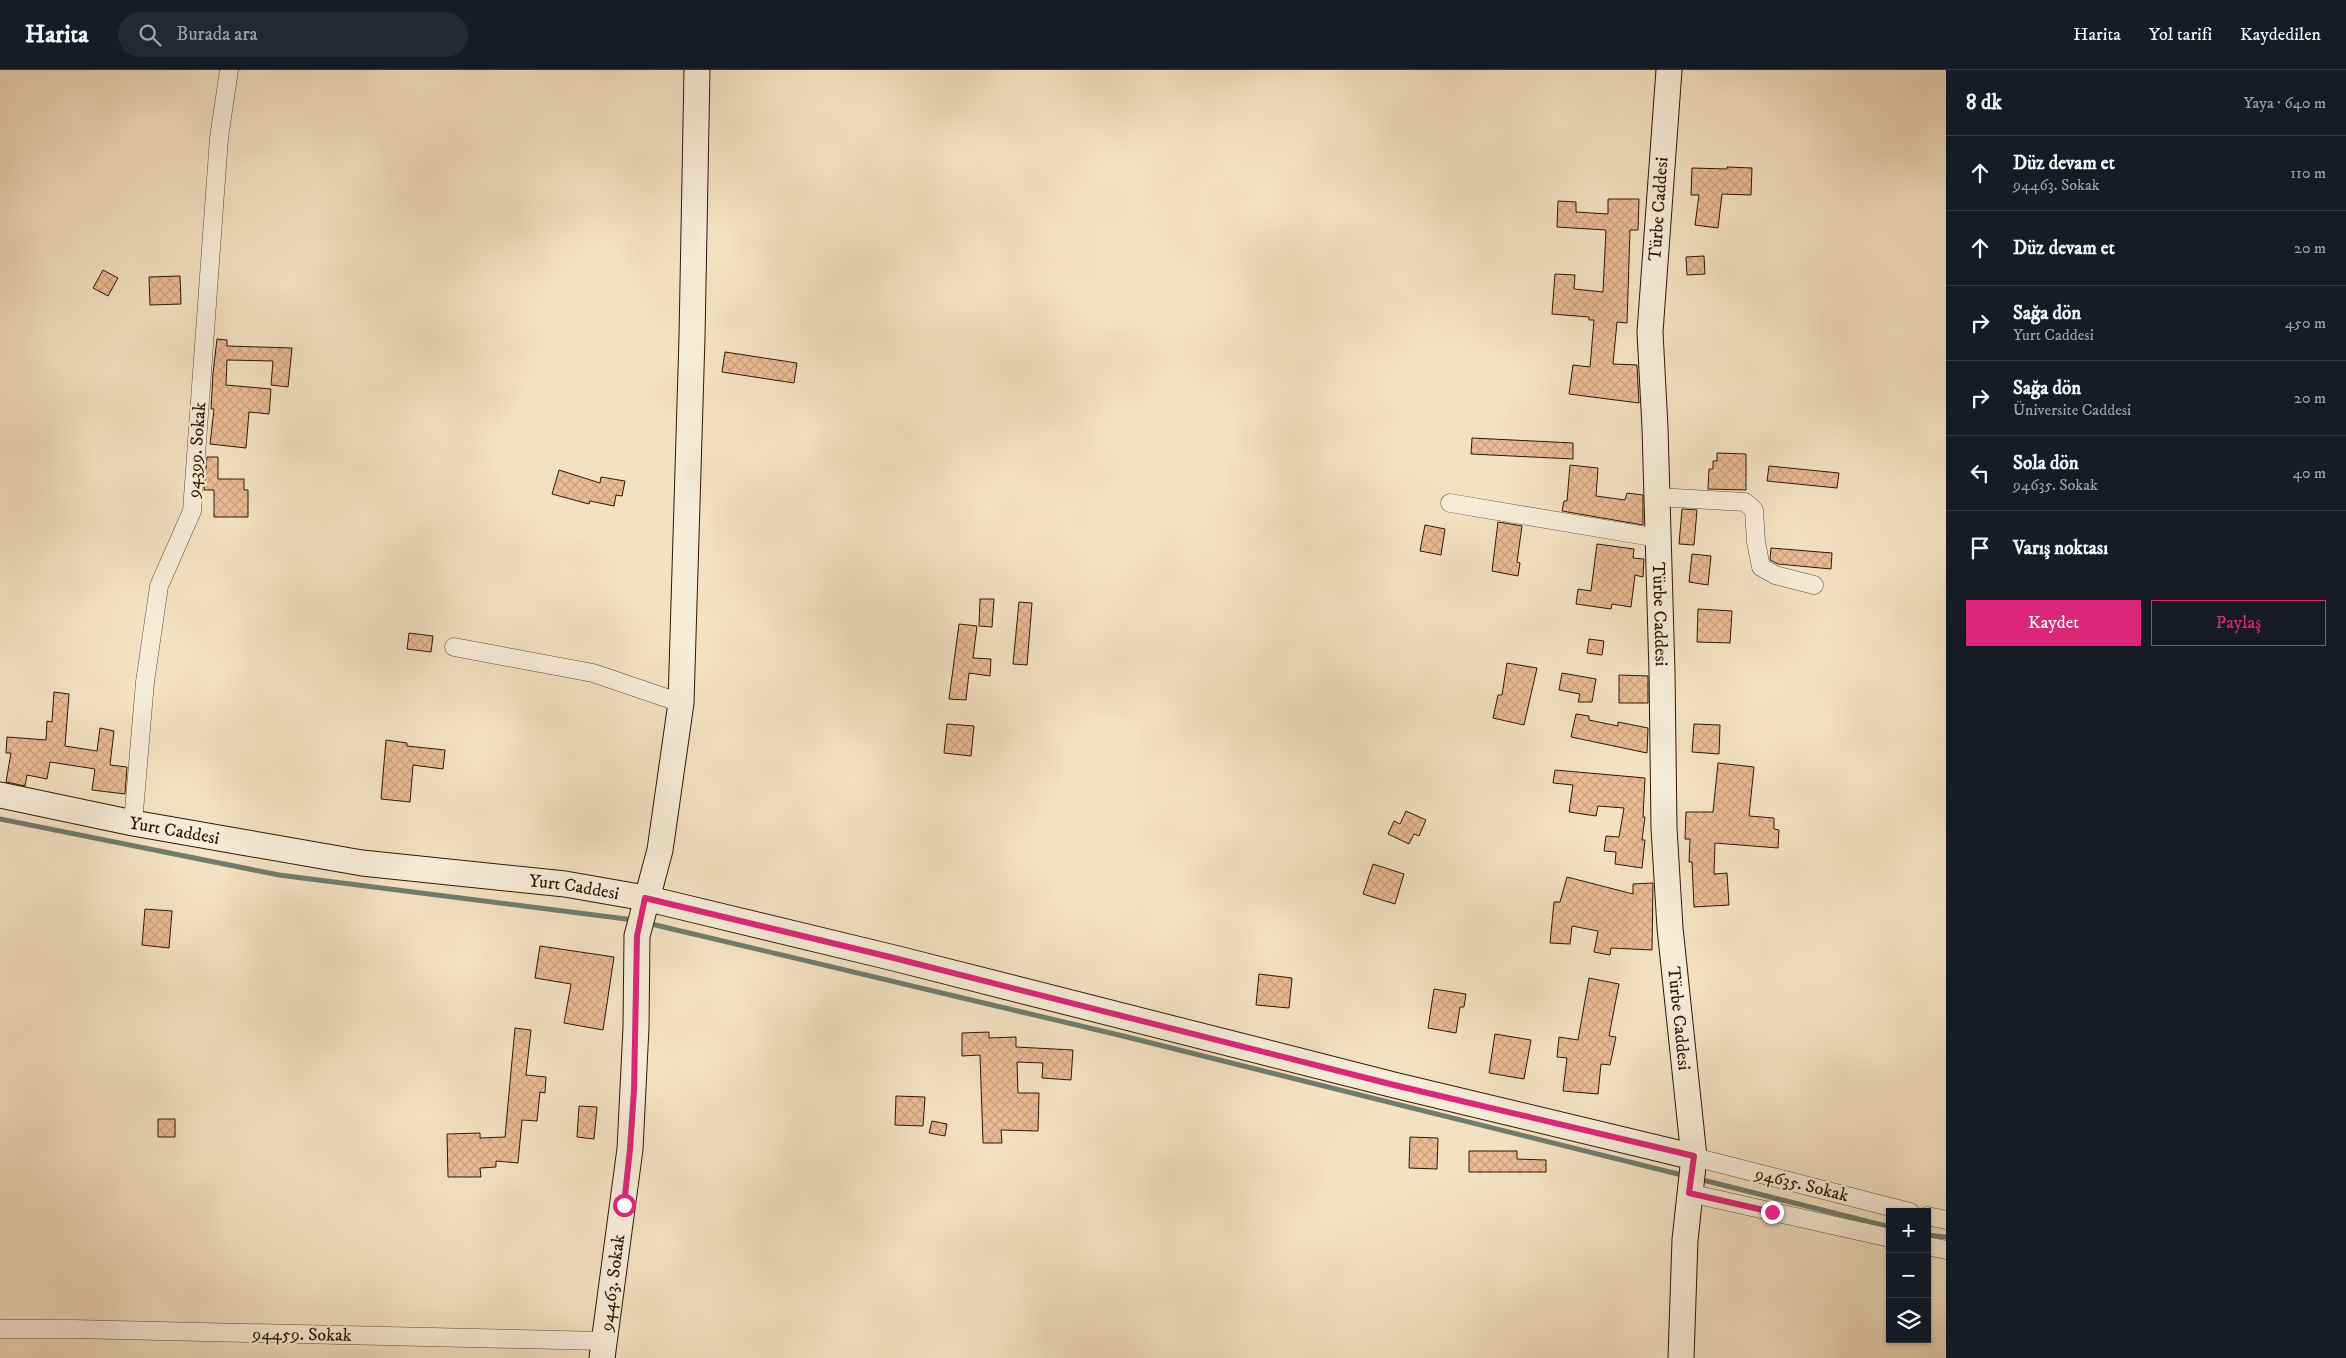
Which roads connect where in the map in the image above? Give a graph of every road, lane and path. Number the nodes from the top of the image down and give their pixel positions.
1 (229, 70) edge
2 (697, 70) edge
3 (1669, 70) edge
4 (1657, 497) junction
5 (1450, 503) dead end
6 (1658, 538) junction
7 (1814, 585) dead end
8 (454, 647) dead end
9 (681, 703) junction
10 (0, 795) edge
11 (134, 823) junction
12 (645, 898) junction
13 (1694, 1156) junction
14 (1689, 1193) junction
15 (1895, 1208) edge
16 (1931, 1217) edge
17 (1946, 1220) edge
18 (1886, 1237) edge
19 (1931, 1247) edge
20 (1946, 1250) edge
21 (0, 1329) edge
22 (603, 1350) edge
23 (1681, 1358) edge

1 - 11 street, 94399. Sokak
2 - 9 street, 94463. Sokak
3 - 4 street, Türbe Caddesi
4 - 6 street, Türbe Caddesi
4 - 7 street
5 - 6 street
6 - 13 street, Türbe Caddesi
8 - 9 street
9 - 12 street, 94463. Sokak
10 - 11 street, Yurt Caddesi
11 - 12 street, Yurt Caddesi
12 - 13 street, Yurt Caddesi
12 - 22 street, 94463. Sokak
13 - 14 street, Türbe Caddesi
13 - 15 street, 94635. Sokak
14 - 18 street, 94635. Sokak
14 - 23 street, Türbe Caddesi
16 - 17 street
19 - 20 street
21 - 22 street, 94459. Sokak

